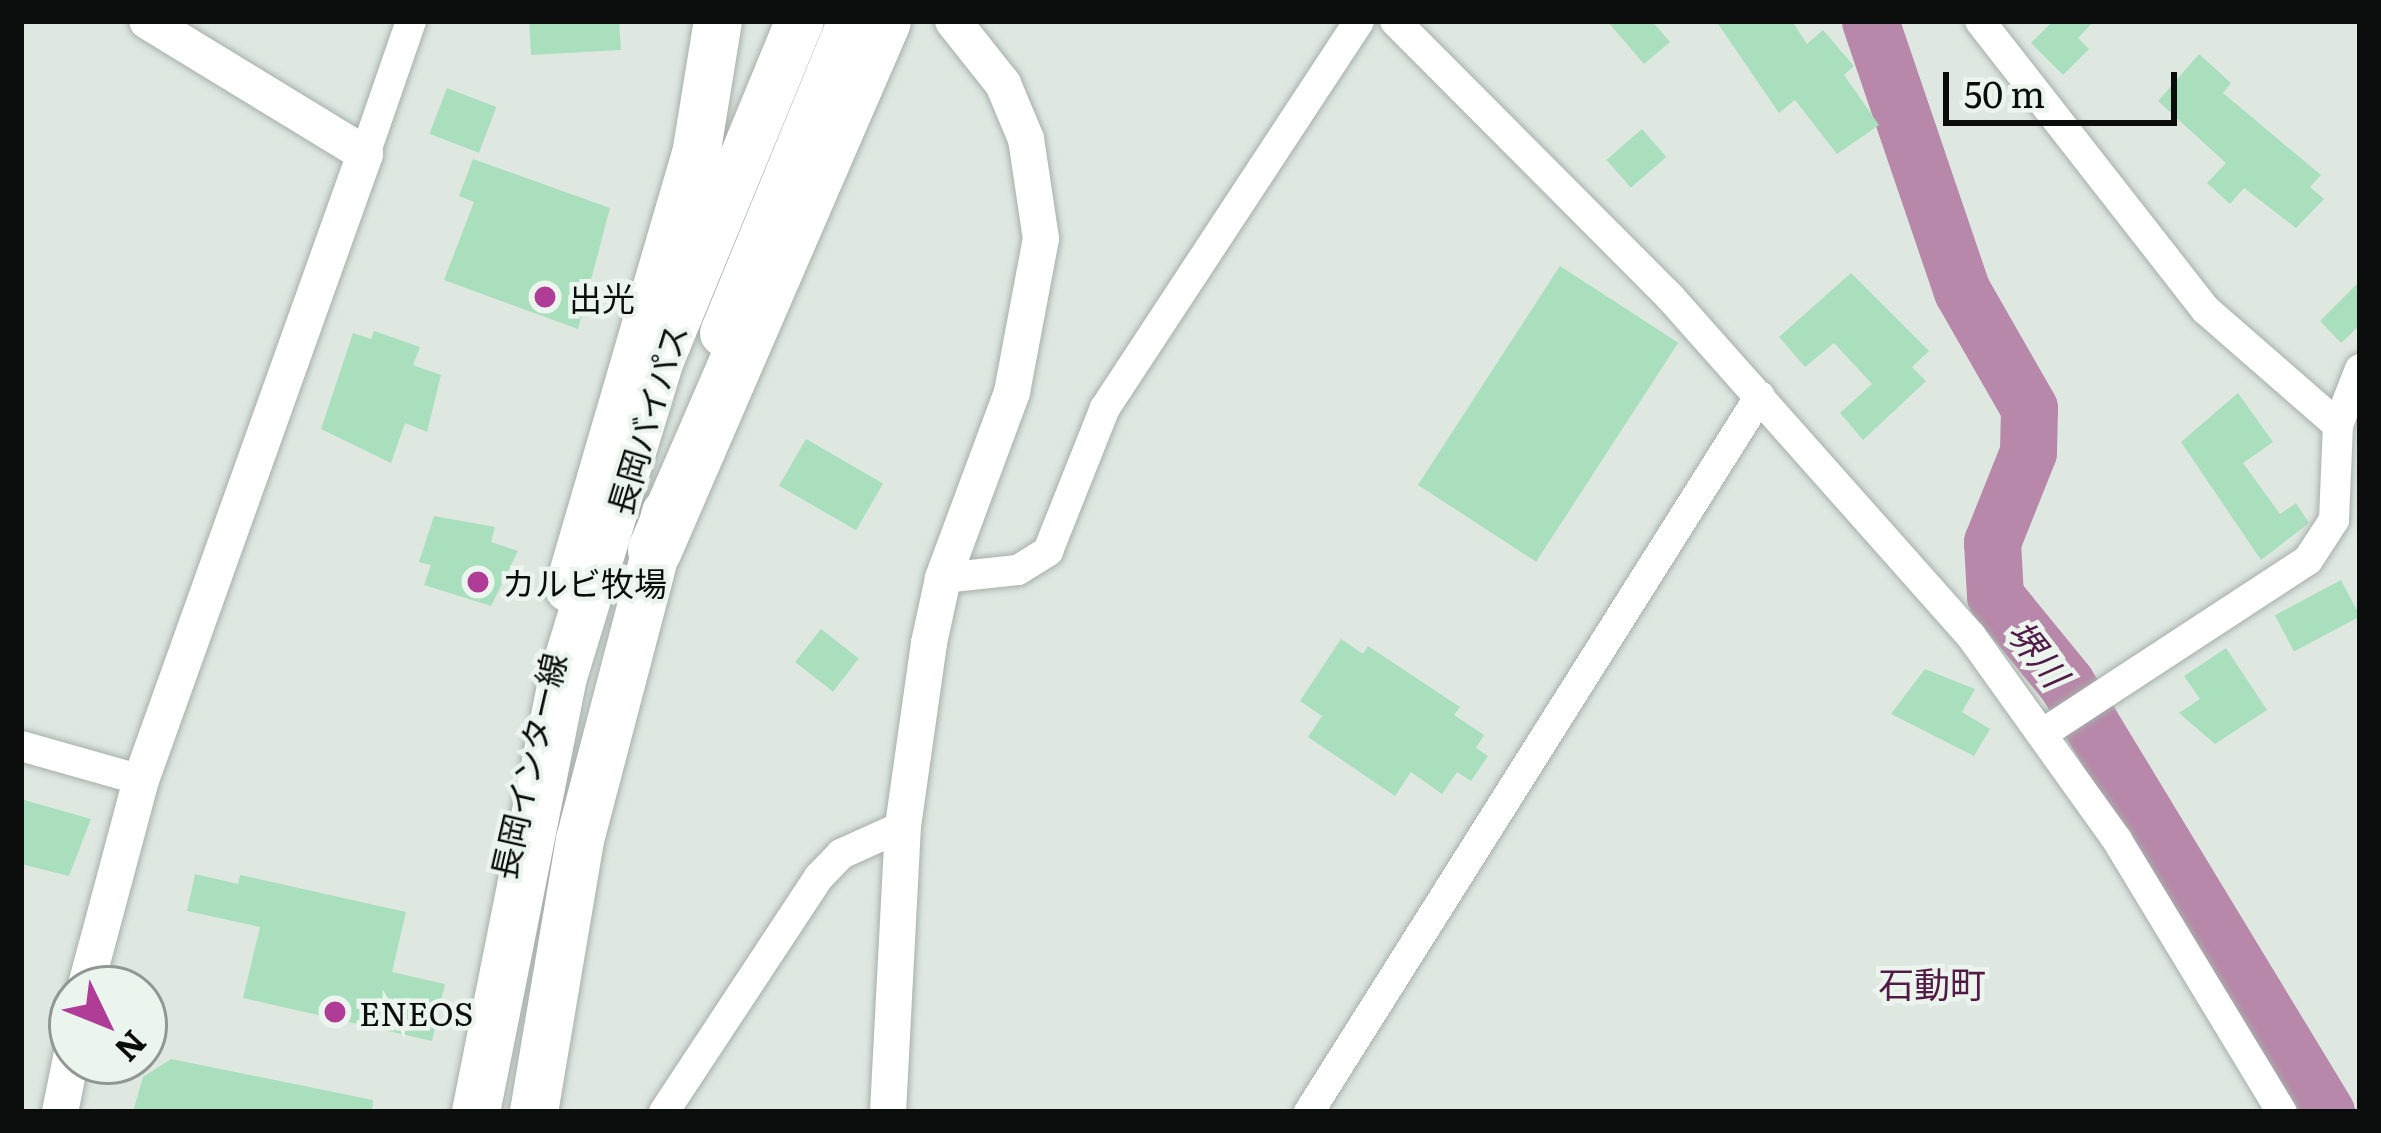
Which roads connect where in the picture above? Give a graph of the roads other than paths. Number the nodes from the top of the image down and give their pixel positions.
1 (147, 21) edge
2 (412, 21) edge
3 (718, 21) edge
4 (800, 21) edge
5 (852, 21) edge
6 (884, 21) edge
7 (953, 21) edge
8 (1395, 21) edge
9 (1980, 21) edge
10 (1348, 26) edge
11 (365, 154) junction
12 (2360, 369) edge
13 (1760, 396) junction
14 (2338, 425) junction
15 (2347, 525) edge
16 (655, 550) junction
17 (943, 578) junction
18 (2054, 726) junction
19 (21, 746) edge
20 (141, 780) junction
21 (903, 826) junction
22 (92, 965) edge
23 (489, 1028) junction
24 (476, 1112) edge
25 (534, 1112) edge
26 (664, 1112) edge
27 (888, 1112) edge
28 (1309, 1112) edge
29 (2282, 1112) edge

1 - 11 street
2 - 11 street
3 - 23 main road, 長岡インター線
4 - 23 main road, 長岡バイパス
5 - 16 main road, 長岡バイパス
6 - 16 highway
7 - 17 street
8 - 13 street
9 - 14 street
10 - 17 street
11 - 20 street
12 - 14 street
13 - 18 street
13 - 28 street
14 - 15 street
15 - 18 street
16 - 25 main road, 長岡バイパス
17 - 21 street
18 - 29 street
19 - 20 street
20 - 22 street
21 - 26 street
21 - 27 street
23 - 24 main road, 長岡バイパス

